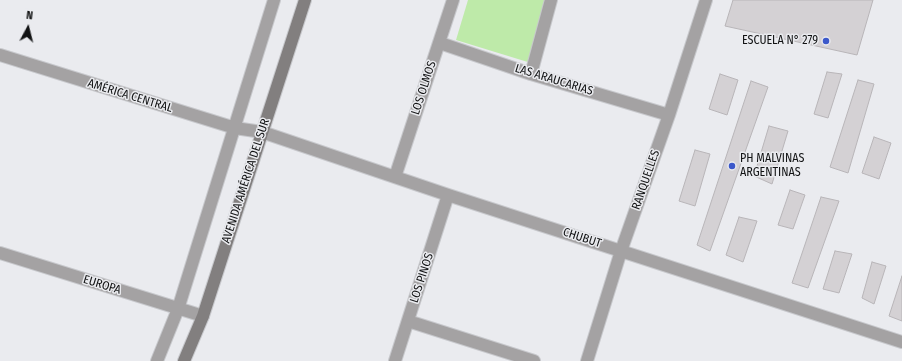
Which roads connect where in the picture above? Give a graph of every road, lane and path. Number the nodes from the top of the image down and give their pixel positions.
1 (274, 0) edge
2 (305, 0) edge
3 (453, 0) edge
4 (551, 0) edge
5 (706, 0) edge
6 (440, 43) junction
7 (0, 55) edge
8 (531, 74) junction
9 (669, 115) junction
10 (235, 128) junction
11 (262, 132) junction
12 (395, 176) junction
13 (448, 195) junction
14 (622, 251) junction
15 (0, 253) edge
16 (178, 309) junction
17 (203, 316) junction
18 (408, 320) junction
19 (902, 342) edge
20 (156, 361) edge
21 (184, 361) edge
22 (395, 361) edge
23 (534, 361) edge
24 (587, 361) edge

1 - 10 street
2 - 11 street, AVENIDA AMÉRICA DEL SUR
3 - 6 street, LOS OLMOS
4 - 8 street
5 - 9 street, RANQUELLES
6 - 8 street, LAS ARAUCARIAS
6 - 12 street, LOS OLMOS
7 - 10 street, AMÉRICA CENTRAL
8 - 9 street, LAS ARAUCARIAS
9 - 14 street, RANQUELLES
10 - 11 street, AMÉRICA CENTRAL
10 - 16 street
11 - 12 street, CHUBUT
11 - 17 street, AVENIDA AMÉRICA DEL SUR
12 - 13 street, CHUBUT
13 - 14 street, CHUBUT
13 - 18 street, LOS PINOS
14 - 19 street, CHUBUT
14 - 24 street, RANQUELLES
15 - 16 street, EUROPA
16 - 17 street, EUROPA
16 - 20 street
17 - 21 street, AVENIDA AMÉRICA DEL SUR
18 - 22 street, LOS PINOS
18 - 23 street

